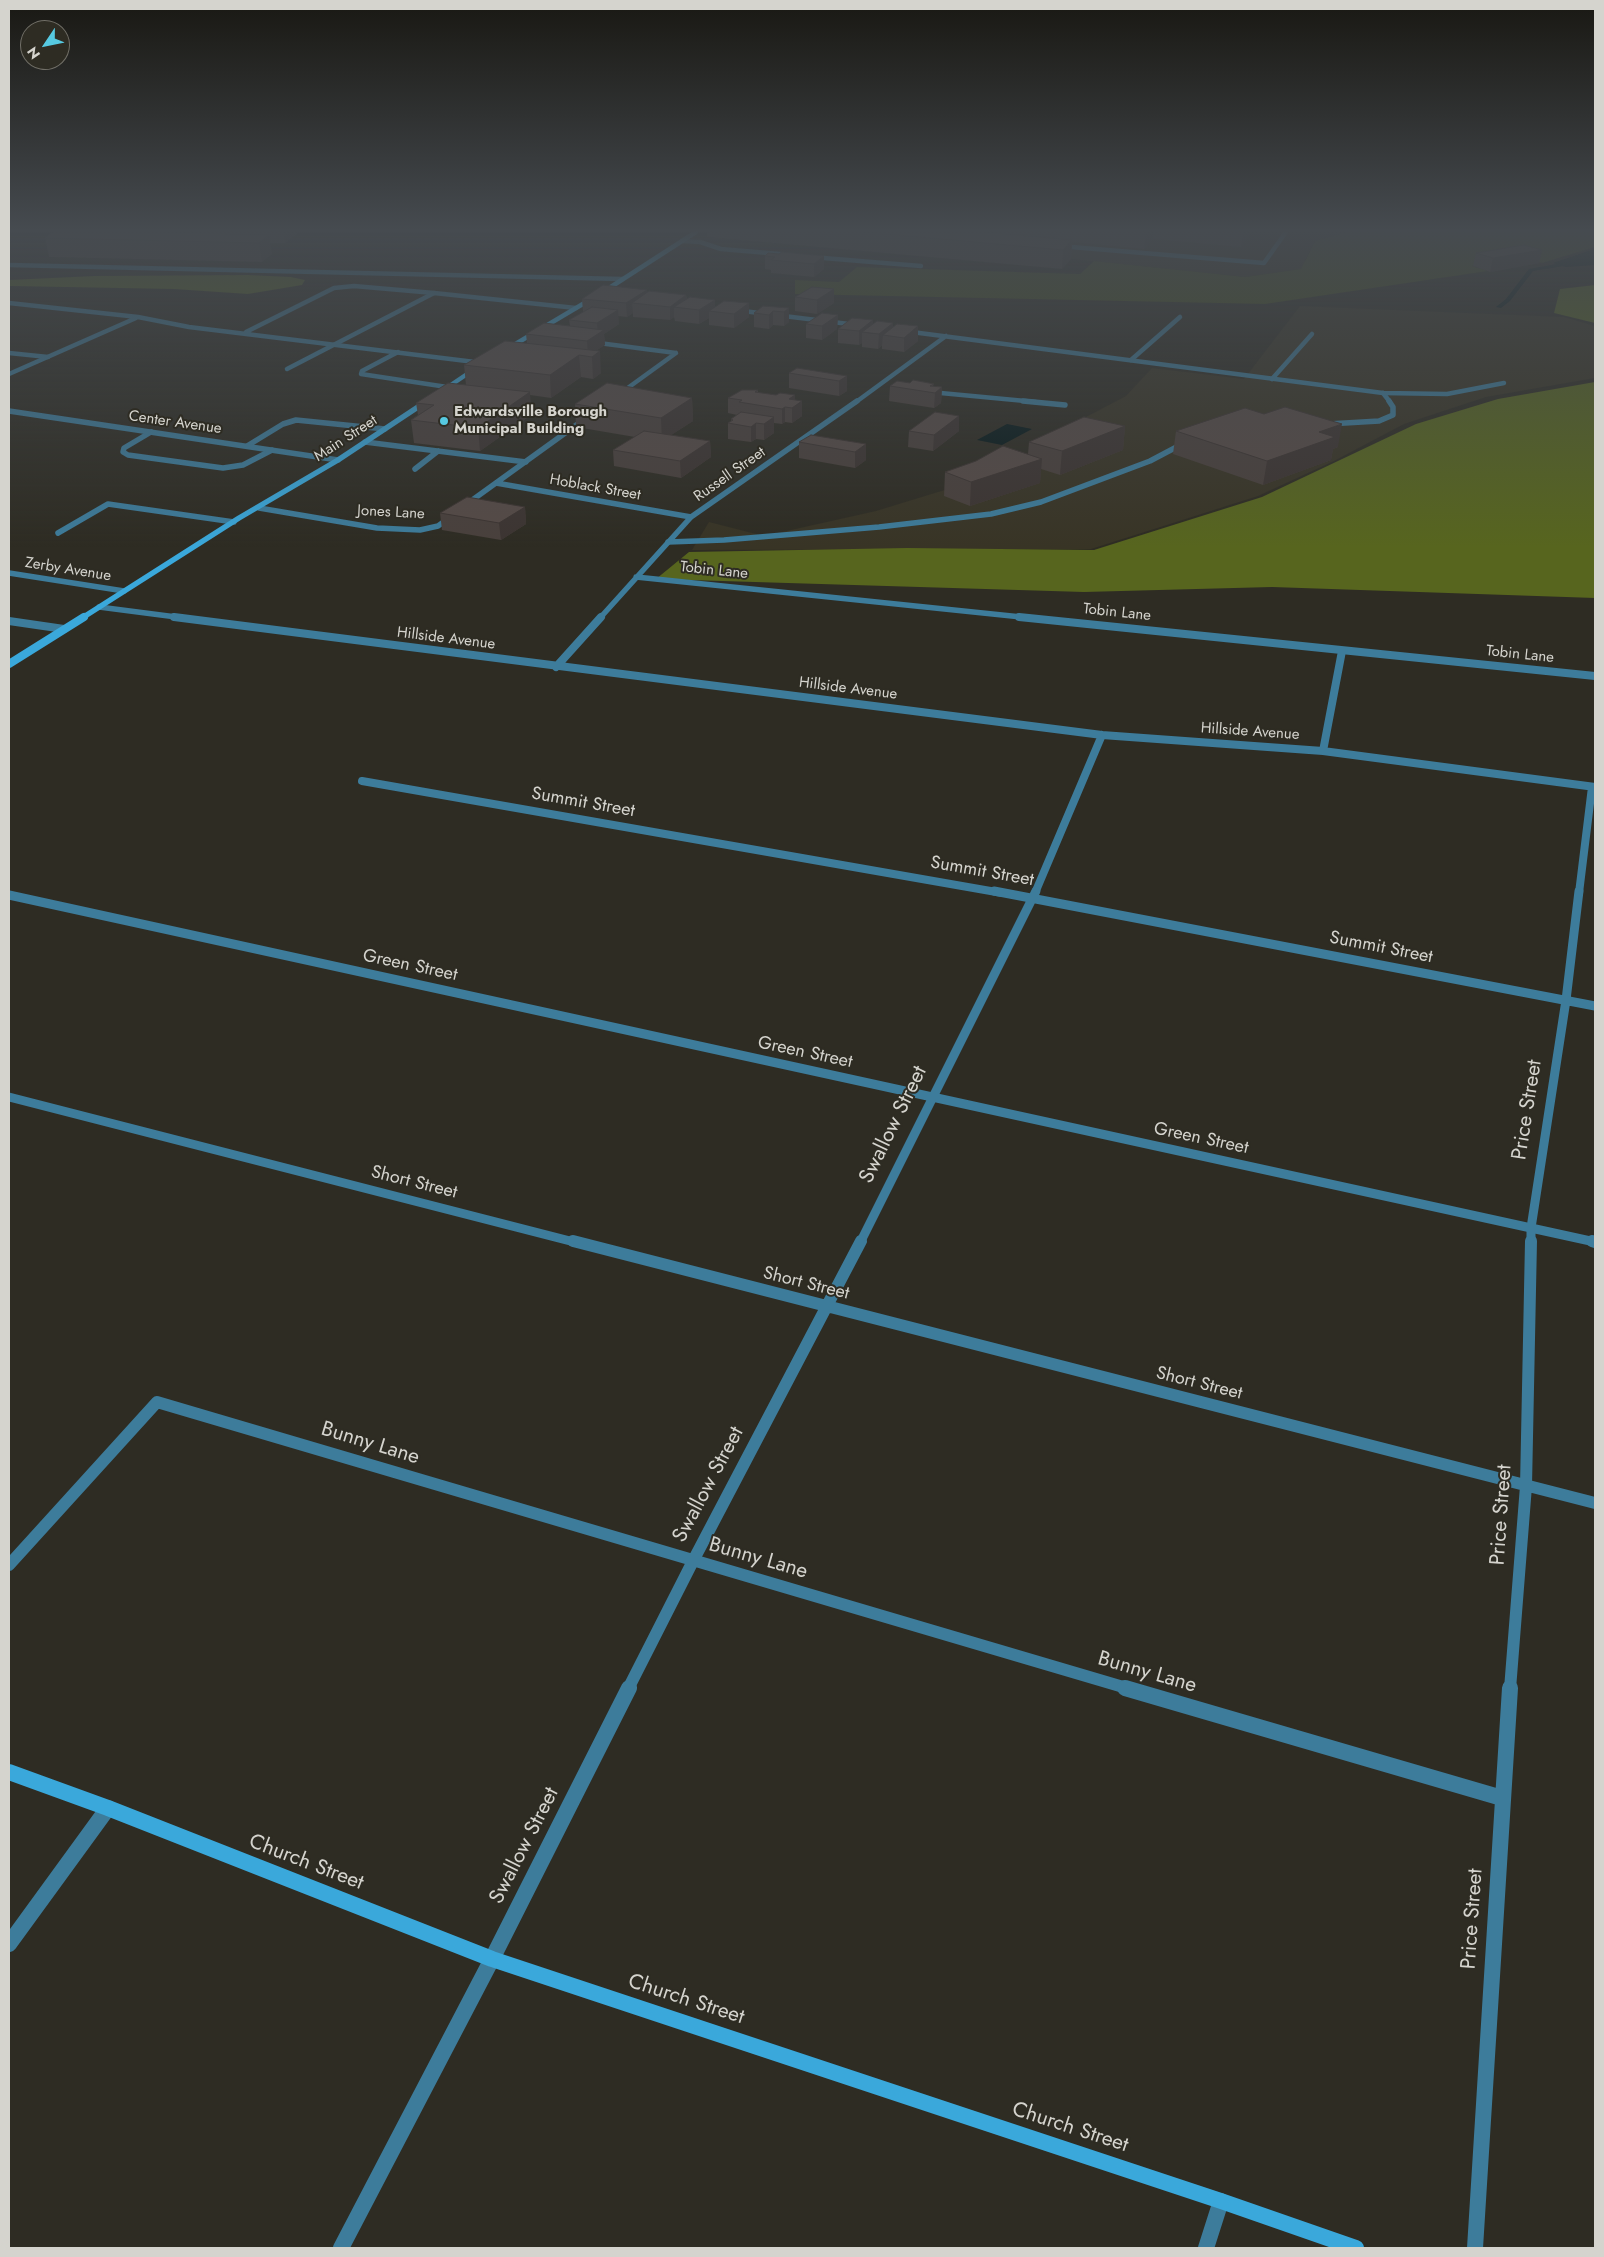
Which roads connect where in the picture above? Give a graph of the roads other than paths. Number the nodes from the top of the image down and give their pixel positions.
1 (92, 337) edge
2 (285, 337) edge
3 (347, 337) edge
4 (527, 337) edge
5 (944, 337) edge
6 (956, 337) edge
7 (1157, 337) edge
8 (1309, 337) edge
9 (581, 340) edge
10 (334, 344) junction
11 (398, 352) junction
12 (9, 353) edge
13 (500, 353) edge
14 (48, 357) junction
15 (492, 358) edge
16 (1131, 360) junction
17 (483, 363) junction
18 (287, 368) dead end
19 (9, 374) edge
20 (1272, 379) junction
21 (1504, 384) dead end
22 (874, 387) junction
23 (447, 388) junction
24 (890, 388) edge
25 (920, 391) edge
26 (1383, 393) junction
27 (615, 397) edge
28 (1065, 405) dead end
29 (9, 411) edge
30 (592, 414) edge
31 (1319, 425) edge
32 (385, 429) junction
33 (150, 432) junction
34 (1189, 440) edge
35 (365, 442) junction
36 (247, 446) junction
37 (272, 450) junction
38 (438, 451) junction
39 (338, 460) junction
40 (526, 462) junction
41 (415, 469) dead end
42 (496, 483) junction
43 (259, 508) junction
44 (691, 517) junction
45 (234, 522) junction
46 (58, 533) dead end
47 (668, 542) junction
48 (10, 574) edge
49 (636, 577) junction
50 (124, 591) junction
51 (99, 608) junction
52 (9, 620) edge
53 (64, 629) junction
54 (1342, 651) junction
55 (9, 664) edge
56 (556, 667) junction
57 (1595, 676) edge
58 (1102, 735) junction
59 (1323, 751) junction
60 (362, 781) dead end
61 (1594, 787) edge
62 (9, 894) edge
63 (1033, 898) junction
64 (1566, 1000) junction
65 (1595, 1006) edge
66 (9, 1097) edge
67 (932, 1097) junction
68 (1531, 1228) junction
69 (1595, 1242) edge
70 (828, 1307) junction
71 (1526, 1486) junction
72 (1595, 1503) edge
73 (693, 1561) junction
74 (9, 1565) edge
75 (9, 1772) edge
76 (1502, 1798) junction
77 (108, 1808) junction
78 (9, 1944) edge
79 (492, 1959) junction
80 (1221, 2201) junction
81 (341, 2248) edge
82 (1206, 2248) edge
83 (1356, 2248) edge
84 (1474, 2248) edge

1 - 14 street
2 - 10 street
3 - 10 street
4 - 13 street
5 - 22 street, Russell Street
6 - 16 street
7 - 16 street
8 - 20 street
9 - 27 street
10 - 11 street
10 - 18 street
11 - 17 street
11 - 23 street
12 - 14 street
14 - 19 street
15 - 17 street, Main Street
16 - 20 street
17 - 23 street, Main Street
20 - 26 street
21 - 26 street
22 - 24 street
22 - 44 street, Russell Street
23 - 32 street, Main Street
25 - 28 street
26 - 31 street
29 - 33 street, Center Avenue
30 - 40 street, Jones Lane
32 - 35 street, Main Street
32 - 36 street
33 - 36 street, Center Avenue
33 - 37 street
34 - 47 street
35 - 38 street
35 - 39 street, Main Street
36 - 37 street, Center Avenue
37 - 39 street, Center Avenue
38 - 40 street
38 - 41 street
39 - 43 street, Main Street
40 - 42 street, Jones Lane
42 - 43 street, Jones Lane
42 - 44 street, Hoblack Street
43 - 45 street, Main Street
44 - 47 street, Russell Street
45 - 46 street
45 - 50 street, Main Street
47 - 49 street, Russell Street
48 - 50 street, Zerby Avenue
49 - 54 street, Tobin Lane
49 - 56 street, Russell Street
50 - 51 street, Main Street
51 - 53 street, Main Street
51 - 56 street, Hillside Avenue
52 - 53 street
53 - 55 street, Main Street
54 - 57 street, Tobin Lane
54 - 59 street
56 - 58 street, Hillside Avenue
58 - 59 street, Hillside Avenue
58 - 63 street, Swallow Street
59 - 61 street, Hillside Avenue
60 - 63 street, Summit Street
61 - 64 street, Price Street
62 - 67 street, Green Street
63 - 64 street, Summit Street
63 - 67 street, Swallow Street
64 - 65 street, Summit Street
64 - 68 street, Price Street
66 - 70 street, Short Street
67 - 68 street, Green Street
67 - 70 street, Swallow Street
68 - 69 street, Green Street
68 - 71 street, Price Street
70 - 71 street, Short Street
70 - 73 street, Swallow Street
71 - 72 street, Short Street
71 - 76 street, Price Street
73 - 74 street, Bunny Lane
73 - 76 street, Bunny Lane
73 - 79 street, Swallow Street
75 - 77 street, Church Street
76 - 84 street, Price Street
77 - 78 street
77 - 79 street, Church Street
79 - 80 street, Church Street
79 - 81 street, Swallow Street
80 - 82 street
80 - 83 street, Church Street

